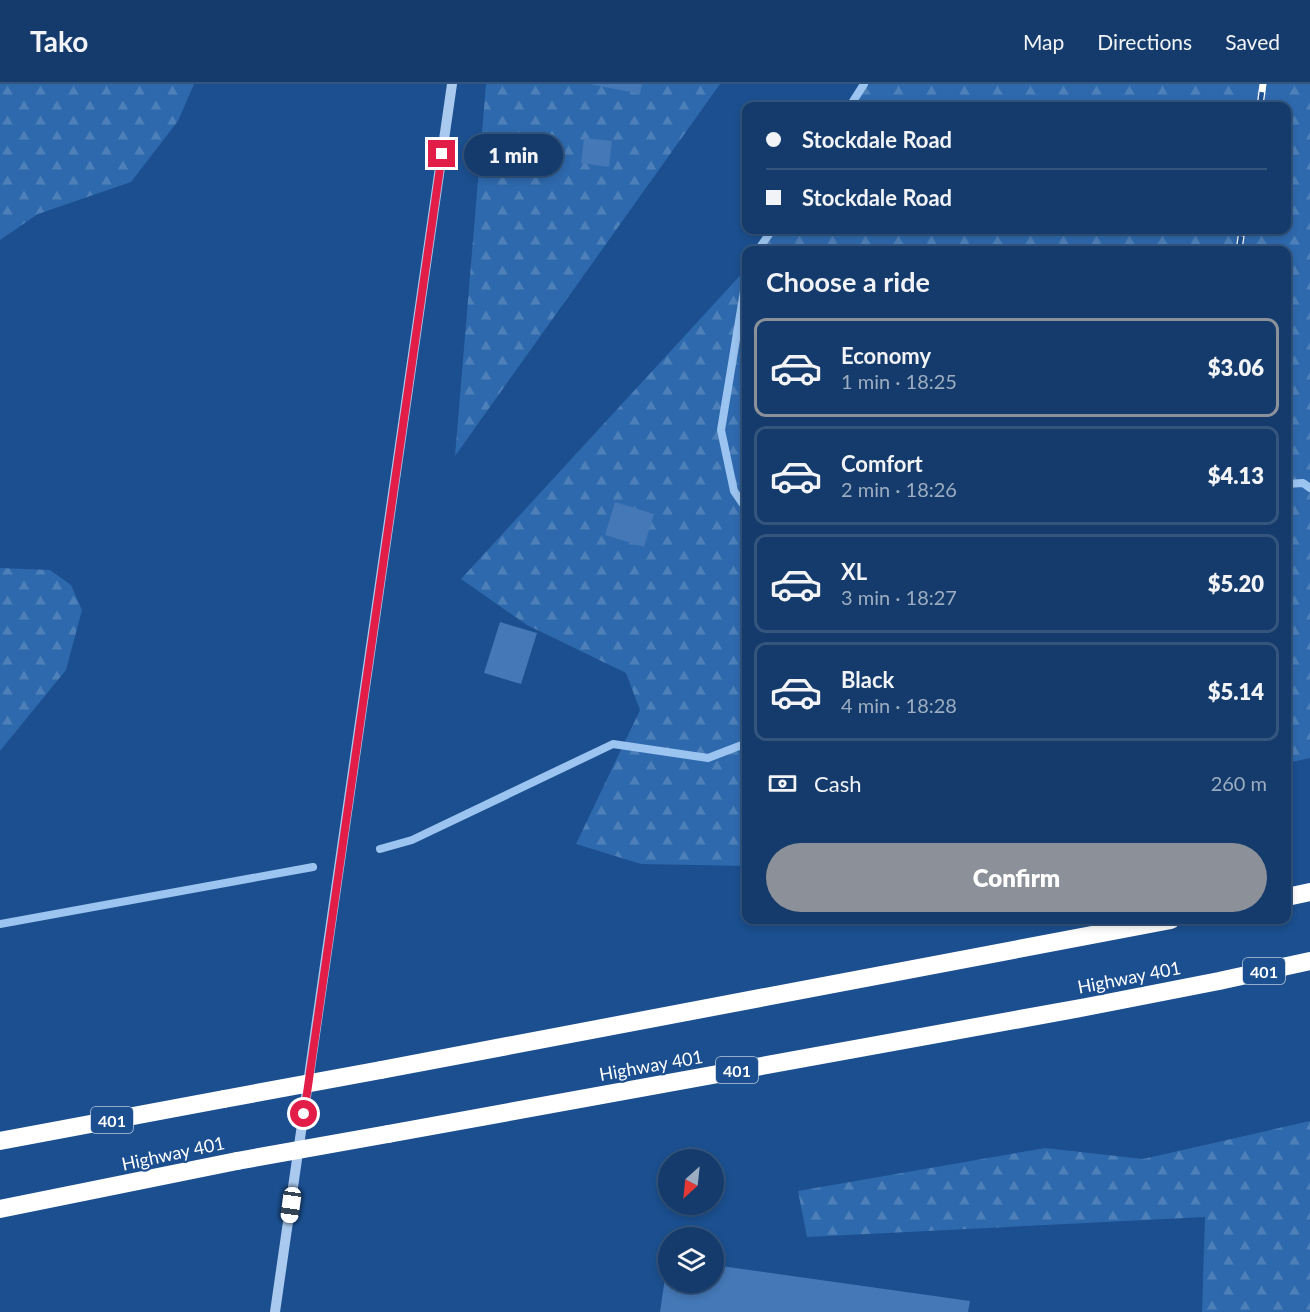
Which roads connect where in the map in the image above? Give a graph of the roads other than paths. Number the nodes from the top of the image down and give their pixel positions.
1 (452, 84) edge
2 (1310, 892) edge
3 (1291, 896) edge
4 (1149, 924) edge
5 (1310, 961) edge
6 (0, 1141) edge
7 (0, 1209) edge
8 (275, 1312) edge

1 - 8 street
2 - 3 highway
4 - 6 highway, 401, bridge
5 - 7 highway, Highway 401 / 401, bridge

